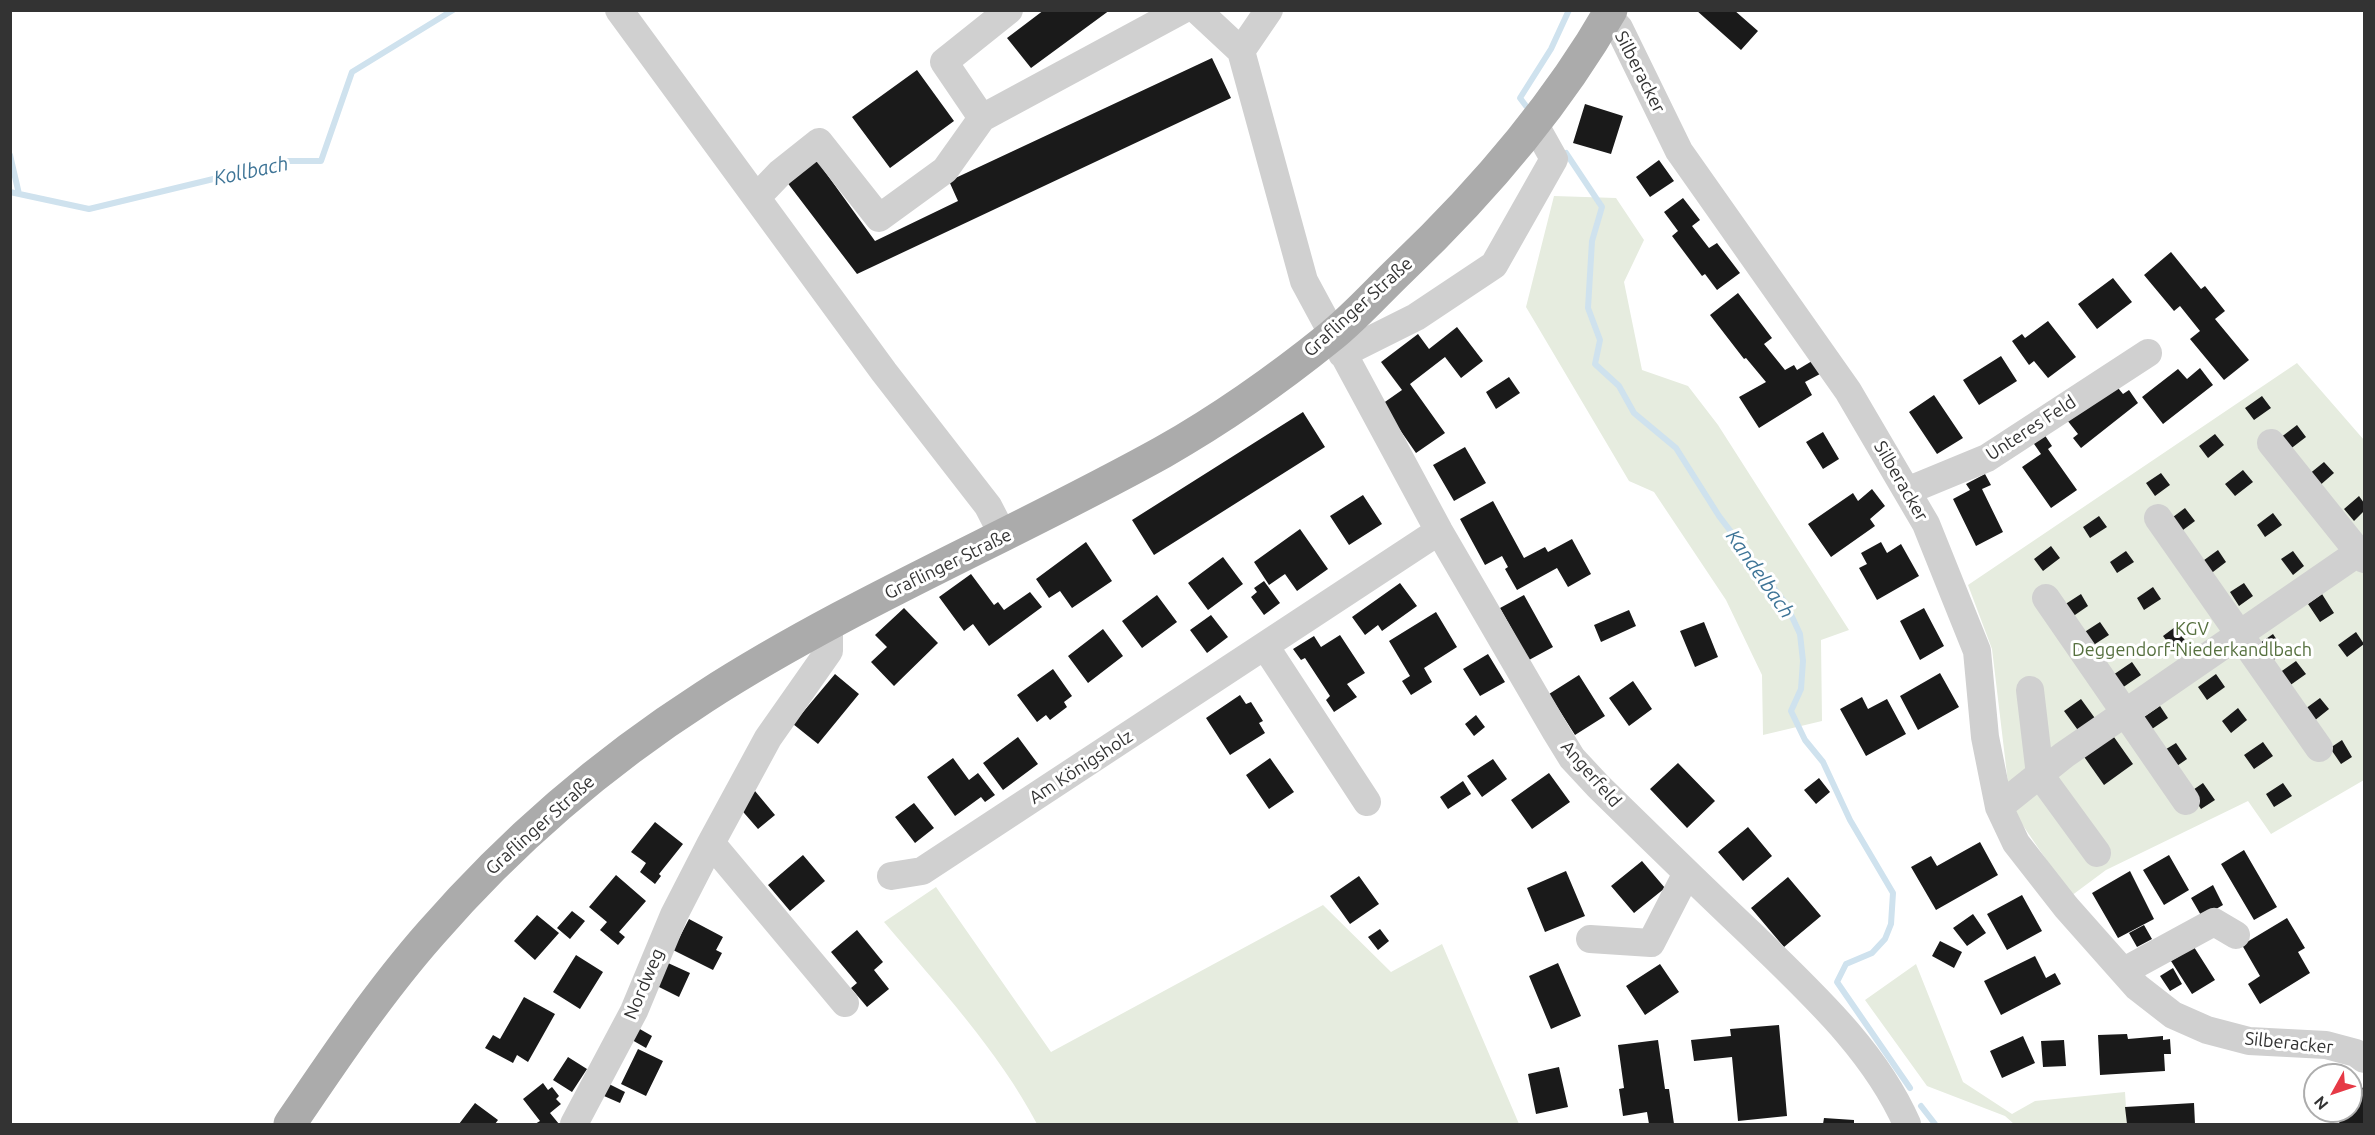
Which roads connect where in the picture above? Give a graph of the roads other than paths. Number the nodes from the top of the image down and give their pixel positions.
1 (619, 10) edge
2 (1009, 10) edge
3 (1182, 10) edge
4 (1197, 10) edge
5 (1269, 10) edge
6 (1609, 13) edge
7 (1241, 51) junction
8 (982, 118) junction
9 (1535, 125) junction
10 (757, 197) junction
11 (1338, 344) junction
12 (2148, 353) dead end
13 (2271, 444) dead end
14 (1907, 491) junction
15 (2158, 518) dead end
16 (1439, 531) junction
17 (1004, 537) junction
18 (2362, 555) edge
19 (2046, 598) dead end
20 (828, 624) junction
21 (2240, 636) junction
22 (1266, 646) junction
23 (2030, 690) dead end
24 (2126, 714) junction
25 (2319, 748) dead end
26 (2040, 775) junction
27 (2186, 801) dead end
28 (1367, 802) dead end
29 (1999, 807) junction
30 (711, 843) junction
31 (2097, 853) dead end
32 (1687, 873) junction
33 (891, 876) dead end
34 (2236, 935) dead end
35 (1590, 939) dead end
36 (2124, 971) junction
37 (845, 1003) dead end
38 (2364, 1059) edge
39 (290, 1125) edge
40 (574, 1125) edge
41 (1907, 1125) edge

1 - 10 street
2 - 8 street
3 - 8 street
4 - 7 street
5 - 7 street
6 - 9 main road, Graflinger Straße
6 - 14 street, Silberacker
7 - 11 street, Angerfeld
8 - 10 street
9 - 11 main road, Graflinger Straße
9 - 11 street
10 - 17 street
11 - 16 street, Angerfeld
11 - 17 main road, Graflinger Straße
12 - 14 street, Unteres Feld
13 - 18 street
14 - 29 street, Silberacker
15 - 21 street
16 - 22 street, Am Königsholz
16 - 32 street, Angerfeld
17 - 20 main road, Graflinger Straße
18 - 21 street
19 - 24 street
20 - 30 street, Nordweg
20 - 39 main road, Graflinger Straße
21 - 24 street
21 - 25 street
22 - 28 street
22 - 33 street, Am Königsholz
23 - 26 street
24 - 26 street
24 - 27 street
26 - 29 street
26 - 31 street
29 - 36 street, Silberacker
30 - 37 street
30 - 40 street, Nordweg
32 - 35 street
32 - 41 street, Angerfeld
34 - 36 street
36 - 38 street, Silberacker

